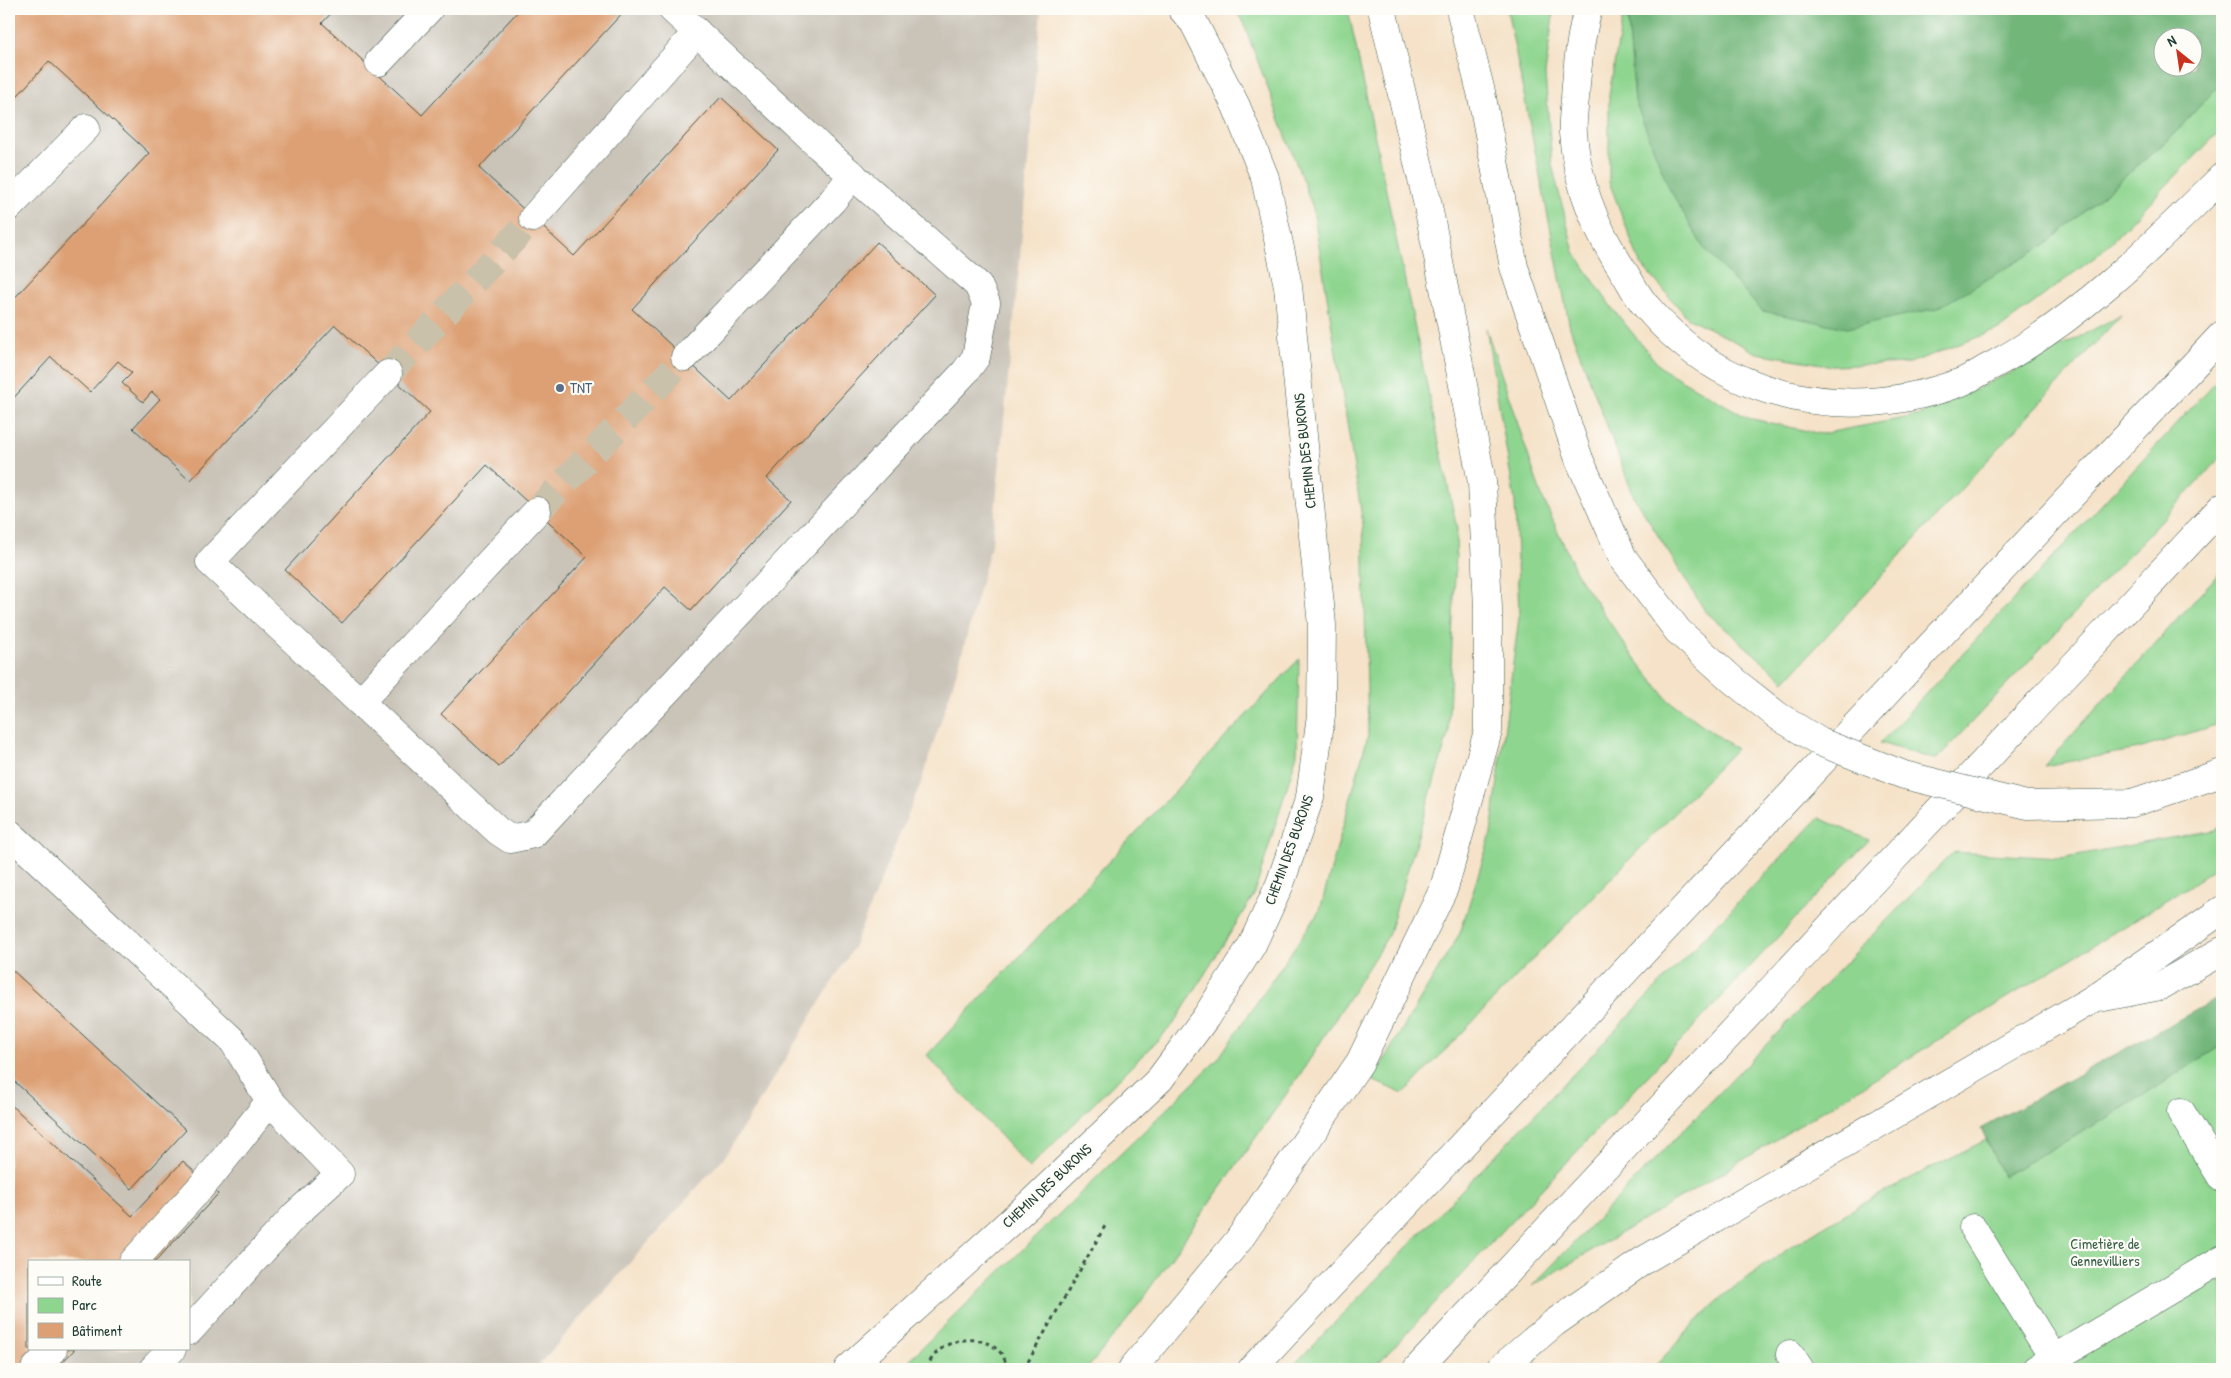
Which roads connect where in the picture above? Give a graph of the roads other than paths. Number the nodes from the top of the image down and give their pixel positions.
1 (429, 9) edge
2 (672, 9) edge
3 (1182, 9) edge
4 (1382, 9) edge
5 (1460, 9) edge
6 (1588, 9) edge
7 (697, 32) junction
8 (379, 62) dead end
9 (86, 128) dead end
10 (853, 175) junction
11 (2222, 177) edge
12 (9, 207) edge
13 (533, 218) tunnel mouth
14 (2222, 335) edge
15 (685, 357) tunnel mouth
16 (388, 374) tunnel mouth
17 (2222, 507) edge
18 (538, 511) tunnel mouth
19 (360, 702) junction
20 (2222, 773) edge
21 (9, 833) edge
22 (2222, 910) edge
23 (2222, 952) edge
24 (2093, 999) junction
25 (270, 1101) junction
26 (2182, 1112) dead end
27 (2222, 1178) edge
28 (1973, 1228) dead end
29 (2222, 1259) edge
30 (135, 1260) edge
31 (190, 1329) edge
32 (52, 1350) edge
33 (171, 1350) edge
34 (2050, 1366) edge
35 (35, 1369) edge
36 (153, 1369) edge
37 (848, 1369) edge
38 (1132, 1369) edge
39 (1252, 1369) edge
40 (1417, 1369) edge
41 (1500, 1369) edge

1 - 8 main road
2 - 7 main road
3 - 37 main road, CHEMIN DES BURONS
4 - 38 main road
5 - 20 main road, bridge
6 - 11 main road
7 - 10 main road
7 - 13 main road
9 - 12 main road
10 - 15 main road
10 - 19 main road
14 - 39 main road
16 - 19 main road
17 - 40 main road
18 - 19 main road
21 - 25 main road
22 - 24 main road
23 - 24 main road
24 - 41 main road
25 - 30 main road
25 - 31 main road
26 - 27 main road
28 - 34 main road
29 - 34 main road
32 - 35 main road
33 - 36 main road

